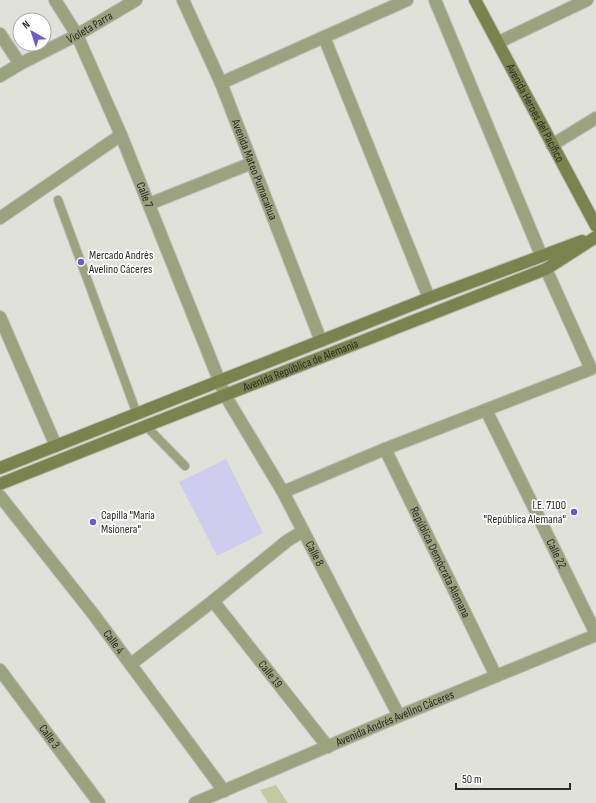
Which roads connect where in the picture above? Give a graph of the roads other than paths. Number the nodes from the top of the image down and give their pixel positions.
1 (55, 0) edge
2 (136, 0) edge
3 (183, 0) edge
4 (407, 0) edge
5 (435, 0) edge
6 (475, 0) edge
7 (587, 0) edge
8 (0, 34) edge
9 (77, 35) junction
10 (324, 37) junction
11 (499, 42) junction
12 (20, 64) junction
13 (0, 76) edge
14 (221, 83) junction
15 (596, 118) edge
16 (121, 136) junction
17 (552, 145) junction
18 (252, 163) junction
19 (58, 200) dead end
20 (148, 204) junction
21 (0, 218) edge
22 (596, 226) edge
23 (596, 236) edge
24 (541, 255) junction
25 (546, 269) junction
26 (429, 298) junction
27 (0, 317) edge
28 (321, 341) junction
29 (220, 382) junction
30 (225, 395) junction
31 (486, 410) junction
32 (137, 414) junction
33 (146, 426) junction
34 (56, 446) junction
35 (385, 449) junction
36 (184, 466) dead end
37 (0, 468) edge
38 (0, 484) edge
39 (283, 492) junction
40 (0, 496) edge
41 (303, 531) junction
42 (213, 601) junction
43 (596, 634) edge
44 (131, 664) junction
45 (0, 670) edge
46 (496, 676) junction
47 (399, 716) junction
48 (328, 747) junction
49 (224, 791) junction
50 (99, 803) edge
51 (195, 803) edge

1 - 9 street, Calle 7
2 - 9 street, Violeta Parra
3 - 14 street, Avenida Mateo Pumacahua
4 - 10 street
5 - 24 street
6 - 11 street, Avenida Heroes del Pacífico
7 - 11 street
8 - 12 street
9 - 12 street, Violeta Parra
9 - 16 street, Calle 7
10 - 14 street
10 - 26 street
11 - 17 street, Avenida Heroes del Pacífico
12 - 13 street, Violeta Parra
14 - 18 street, Avenida Mateo Pumacahua
15 - 17 street
16 - 20 street, Calle 7
16 - 21 street
17 - 22 street, Avenida Heroes del Pacífico
18 - 20 street
18 - 28 street, Avenida Mateo Pumacahua
19 - 32 lane
20 - 29 street, Calle 7
23 - 24 street, Avenida República de Alemania
23 - 25 street, Avenida República de Alemania
24 - 26 street, Avenida República de Alemania
25 - 30 street, Avenida República de Alemania
25 - 31 street
26 - 28 street, Avenida República de Alemania
27 - 34 street
28 - 29 street, Avenida República de Alemania
29 - 30 street, Calle 7
29 - 32 street, Avenida República de Alemania
30 - 33 street, Avenida República de Alemania
30 - 39 street, Calle 8
31 - 35 street
31 - 43 street, Calle 22
32 - 34 street, Avenida República de Alemania
33 - 36 lane
33 - 38 street, Avenida República de Alemania
34 - 37 street, Avenida República de Alemania
35 - 39 street
35 - 46 street, República Demócrata Alemana
39 - 41 street, Calle 8
40 - 44 street, Calle 4
41 - 42 street
41 - 47 street, Calle 8
42 - 44 street
42 - 48 street, Calle 19
43 - 46 street, Avenida Andrés Avelino Cáceres
44 - 49 street, Calle 4
45 - 50 street, Calle 3
46 - 47 street, Avenida Andrés Avelino Cáceres
47 - 48 street, Avenida Andrés Avelino Cáceres
48 - 49 street, Avenida Andrés Avelino Cáceres
49 - 51 street, Avenida Andrés Avelino Cáceres

